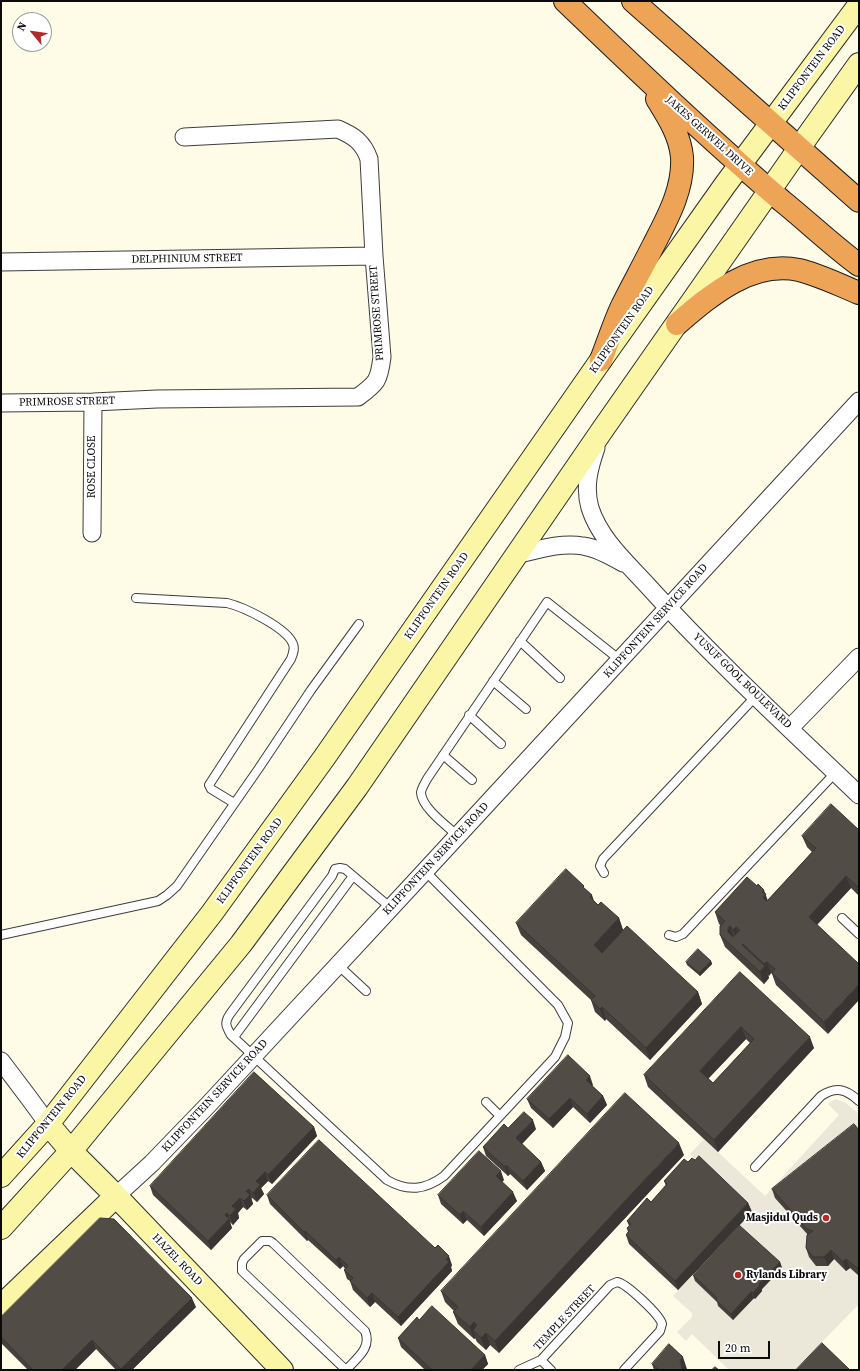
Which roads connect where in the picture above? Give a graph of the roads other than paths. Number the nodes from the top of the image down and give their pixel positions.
1 (565, 1) edge
2 (633, 1) edge
3 (859, 5) edge
4 (859, 64) edge
5 (641, 74) junction
6 (771, 123) junction
7 (184, 137) dead end
8 (799, 148) junction
9 (740, 164) junction
10 (770, 190) junction
11 (859, 200) edge
12 (374, 256) junction
13 (1, 262) edge
14 (859, 265) edge
15 (859, 294) edge
16 (677, 324) junction
17 (601, 360) junction
18 (859, 401) edge
19 (93, 402) junction
20 (1, 403) edge
21 (602, 429) junction
22 (92, 533) dead end
23 (516, 555) junction
24 (627, 565) junction
25 (136, 598) dead end
26 (667, 608) junction
27 (359, 624) dead end
28 (520, 641) junction
29 (859, 657) edge
30 (620, 660) junction
31 (560, 678) dead end
32 (493, 681) junction
33 (756, 696) junction
34 (526, 709) dead end
35 (469, 715) junction
36 (790, 728) junction
37 (501, 744) dead end
38 (443, 755) junction
39 (836, 772) junction
40 (472, 780) dead end
41 (859, 795) edge
42 (234, 803) junction
43 (458, 836) junction
44 (426, 871) junction
45 (604, 873) dead end
46 (353, 876) junction
47 (390, 908) junction
48 (842, 918) dead end
49 (859, 934) edge
50 (1, 935) edge
51 (669, 935) dead end
52 (338, 965) junction
53 (366, 991) dead end
54 (234, 1038) junction
55 (253, 1056) junction
56 (1, 1061) edge
57 (859, 1101) edge
58 (486, 1102) dead end
59 (500, 1116) junction
60 (48, 1124) junction
61 (70, 1150) junction
62 (755, 1167) dead end
63 (1, 1176) edge
64 (116, 1196) junction
65 (1, 1228) edge
66 (1, 1306) edge
67 (540, 1360) junction
68 (282, 1370) edge
69 (346, 1370) edge
70 (519, 1370) edge
71 (552, 1370) edge
72 (624, 1370) edge

1 - 5 highway, JAKES GERWEL DRIVE
2 - 6 highway
3 - 6 main road, KLIPFONTEIN ROAD
4 - 8 main road
5 - 9 highway, JAKES GERWEL DRIVE
5 - 17 highway
6 - 8 highway
6 - 9 main road, KLIPFONTEIN ROAD
7 - 12 street, PRIMROSE STREET
8 - 10 main road
8 - 11 highway
9 - 10 highway, JAKES GERWEL DRIVE
9 - 17 main road, KLIPFONTEIN ROAD
10 - 14 highway, JAKES GERWEL DRIVE
10 - 16 main road
12 - 13 street, DELPHINIUM STREET
12 - 19 street, PRIMROSE STREET
15 - 16 highway
16 - 21 main road
17 - 60 main road, KLIPFONTEIN ROAD
18 - 26 street, KLIPFONTEIN SERVICE ROAD
19 - 20 street, PRIMROSE STREET
19 - 22 street, ROSE CLOSE
21 - 23 main road
21 - 24 street, YUSUF GOOL BOULEVARD
23 - 24 street, YUSUF GOOL BOULEVARD
23 - 61 main road
24 - 26 street, YUSUF GOOL BOULEVARD
25 - 42 lane
26 - 30 street, KLIPFONTEIN SERVICE ROAD
26 - 33 street, YUSUF GOOL BOULEVARD
27 - 42 lane
28 - 30 lane
28 - 31 lane
28 - 32 lane
29 - 36 street
30 - 43 street, KLIPFONTEIN SERVICE ROAD
32 - 34 lane
32 - 35 lane
33 - 36 street, YUSUF GOOL BOULEVARD
33 - 45 lane
35 - 37 lane
35 - 38 lane
36 - 39 street, YUSUF GOOL BOULEVARD
38 - 40 lane
38 - 43 lane
39 - 41 street, YUSUF GOOL BOULEVARD
39 - 51 lane
42 - 50 lane
43 - 44 street, KLIPFONTEIN SERVICE ROAD
44 - 47 street, KLIPFONTEIN SERVICE ROAD
44 - 59 lane
46 - 47 lane
46 - 54 lane
46 - 54 lane
47 - 52 street, KLIPFONTEIN SERVICE ROAD
48 - 49 lane
52 - 53 lane
52 - 55 street, KLIPFONTEIN SERVICE ROAD
54 - 55 lane
55 - 59 lane
55 - 64 street, KLIPFONTEIN SERVICE ROAD
56 - 60 street
57 - 62 lane
58 - 59 lane
60 - 61 main road, HAZEL ROAD
60 - 63 main road, KLIPFONTEIN ROAD
61 - 64 main road, HAZEL ROAD
61 - 65 main road
64 - 66 main road, KLIPFONTEIN SERVICE ROAD
64 - 68 main road, HAZEL ROAD
67 - 70 lane, TEMPLE STREET
67 - 71 lane
67 - 72 lane, TEMPLE STREET
69 - 69 lane

